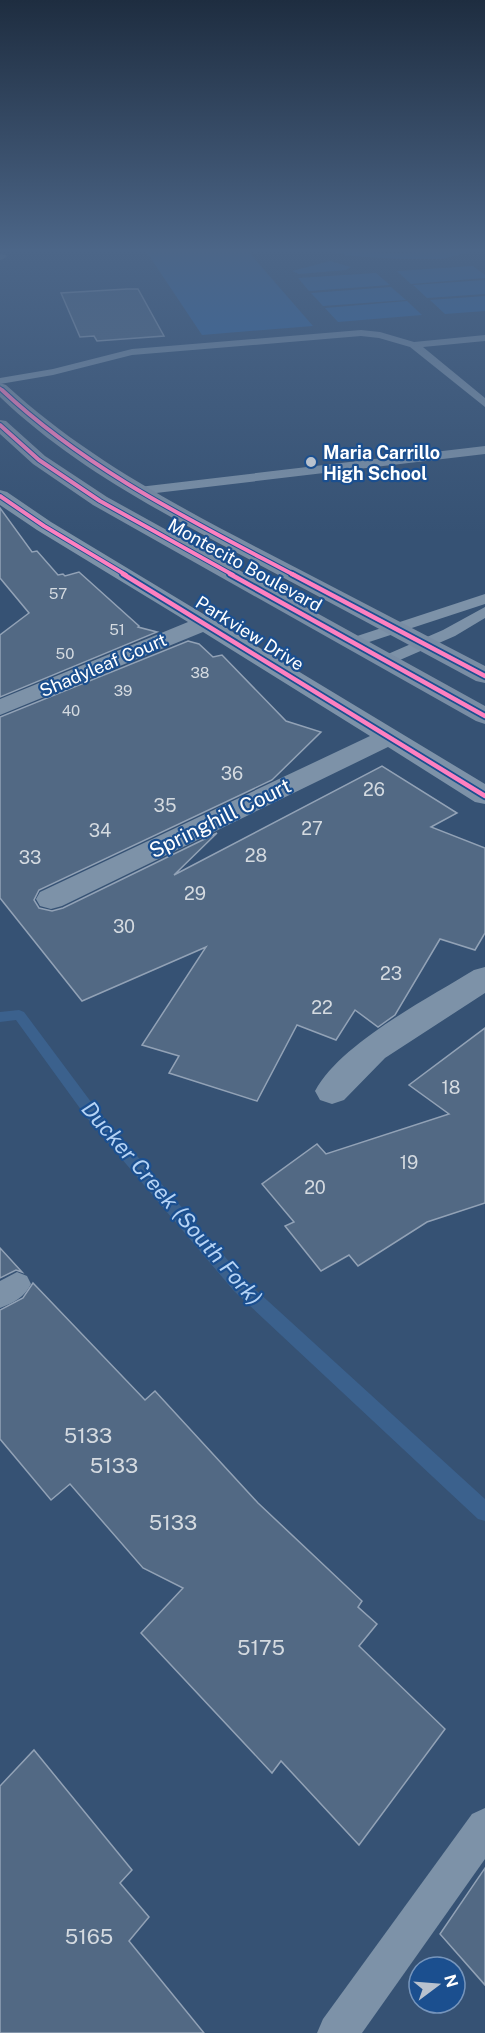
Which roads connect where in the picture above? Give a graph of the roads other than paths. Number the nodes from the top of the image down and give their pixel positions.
1 (227, 343) edge
2 (407, 343) edge
3 (436, 343) edge
4 (414, 345) junction
5 (0, 381) edge
6 (0, 388) edge
7 (485, 404) edge
8 (0, 425) edge
9 (485, 450) edge
10 (139, 492) junction
11 (0, 496) edge
12 (485, 599) edge
13 (485, 612) edge
14 (205, 623) junction
15 (394, 628) junction
16 (354, 642) junction
17 (422, 643) junction
18 (387, 660) junction
19 (485, 676) edge
20 (0, 708) edge
21 (485, 716) edge
22 (388, 737) junction
23 (485, 796) edge
24 (51, 899) dead end
25 (485, 978) edge
26 (332, 1091) dead end
27 (485, 1827) edge
28 (337, 2033) edge

1 - 5 lane
2 - 4 lane
3 - 4 lane
4 - 7 lane
6 - 10 main road, Montecito Boulevard
8 - 16 main road, Montecito Boulevard
9 - 10 lane
10 - 15 main road, Montecito Boulevard
11 - 14 street, Parkview Drive
12 - 15 lane
13 - 17 lane
14 - 20 street, Shadyleaf Court
14 - 22 street, Parkview Drive
15 - 16 lane
15 - 17 main road, Montecito Boulevard
16 - 18 main road, Montecito Boulevard
17 - 18 lane
17 - 19 main road, Montecito Boulevard
18 - 21 main road, Montecito Boulevard
22 - 23 street, Parkview Drive
22 - 24 street, Springhill Court
25 - 26 street
27 - 28 lane

